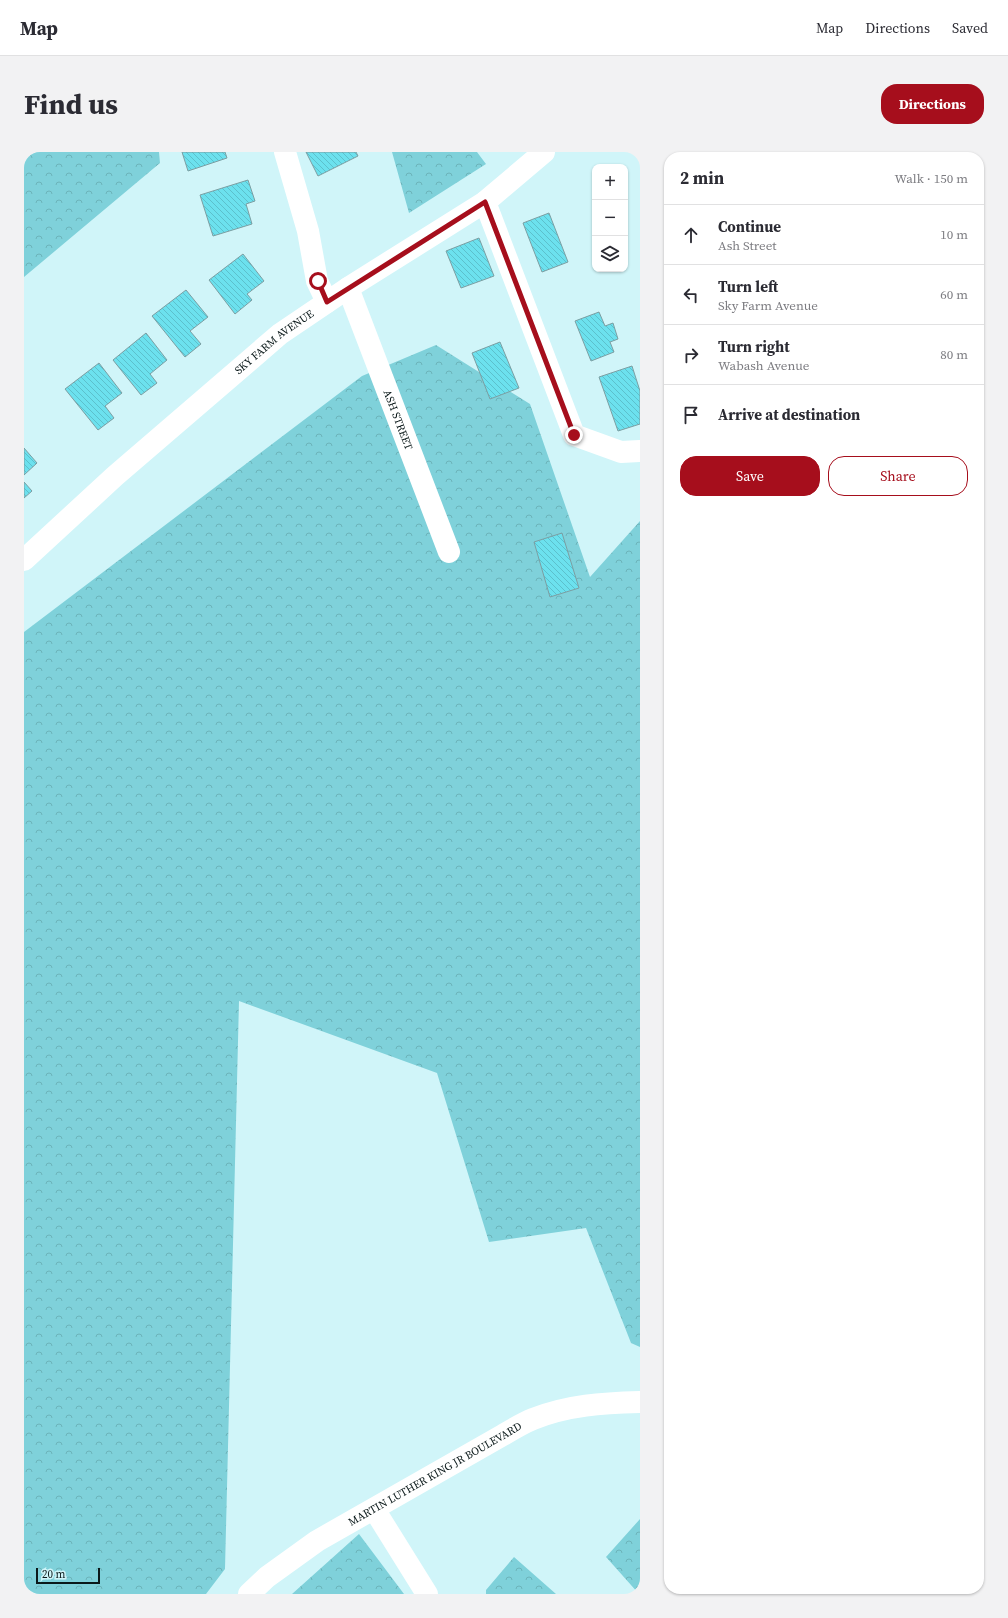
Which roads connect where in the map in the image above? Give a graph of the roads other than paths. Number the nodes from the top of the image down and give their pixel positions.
1 (286, 152) edge
2 (544, 152) edge
3 (485, 202) junction
4 (348, 288) junction
5 (327, 302) junction
6 (640, 450) edge
7 (449, 552) dead end
8 (24, 560) edge
9 (640, 1402) edge
10 (374, 1509) junction
11 (249, 1594) edge
12 (427, 1594) edge

1 - 5 street
2 - 3 street, SKY FARM AVENUE
3 - 4 street, SKY FARM AVENUE
3 - 6 street
4 - 5 street, SKY FARM AVENUE
4 - 7 street, ASH STREET
5 - 8 street, SKY FARM AVENUE
9 - 10 street, MARTIN LUTHER KING JR BOULEVARD
10 - 11 street, MARTIN LUTHER KING JR BOULEVARD
10 - 12 street

